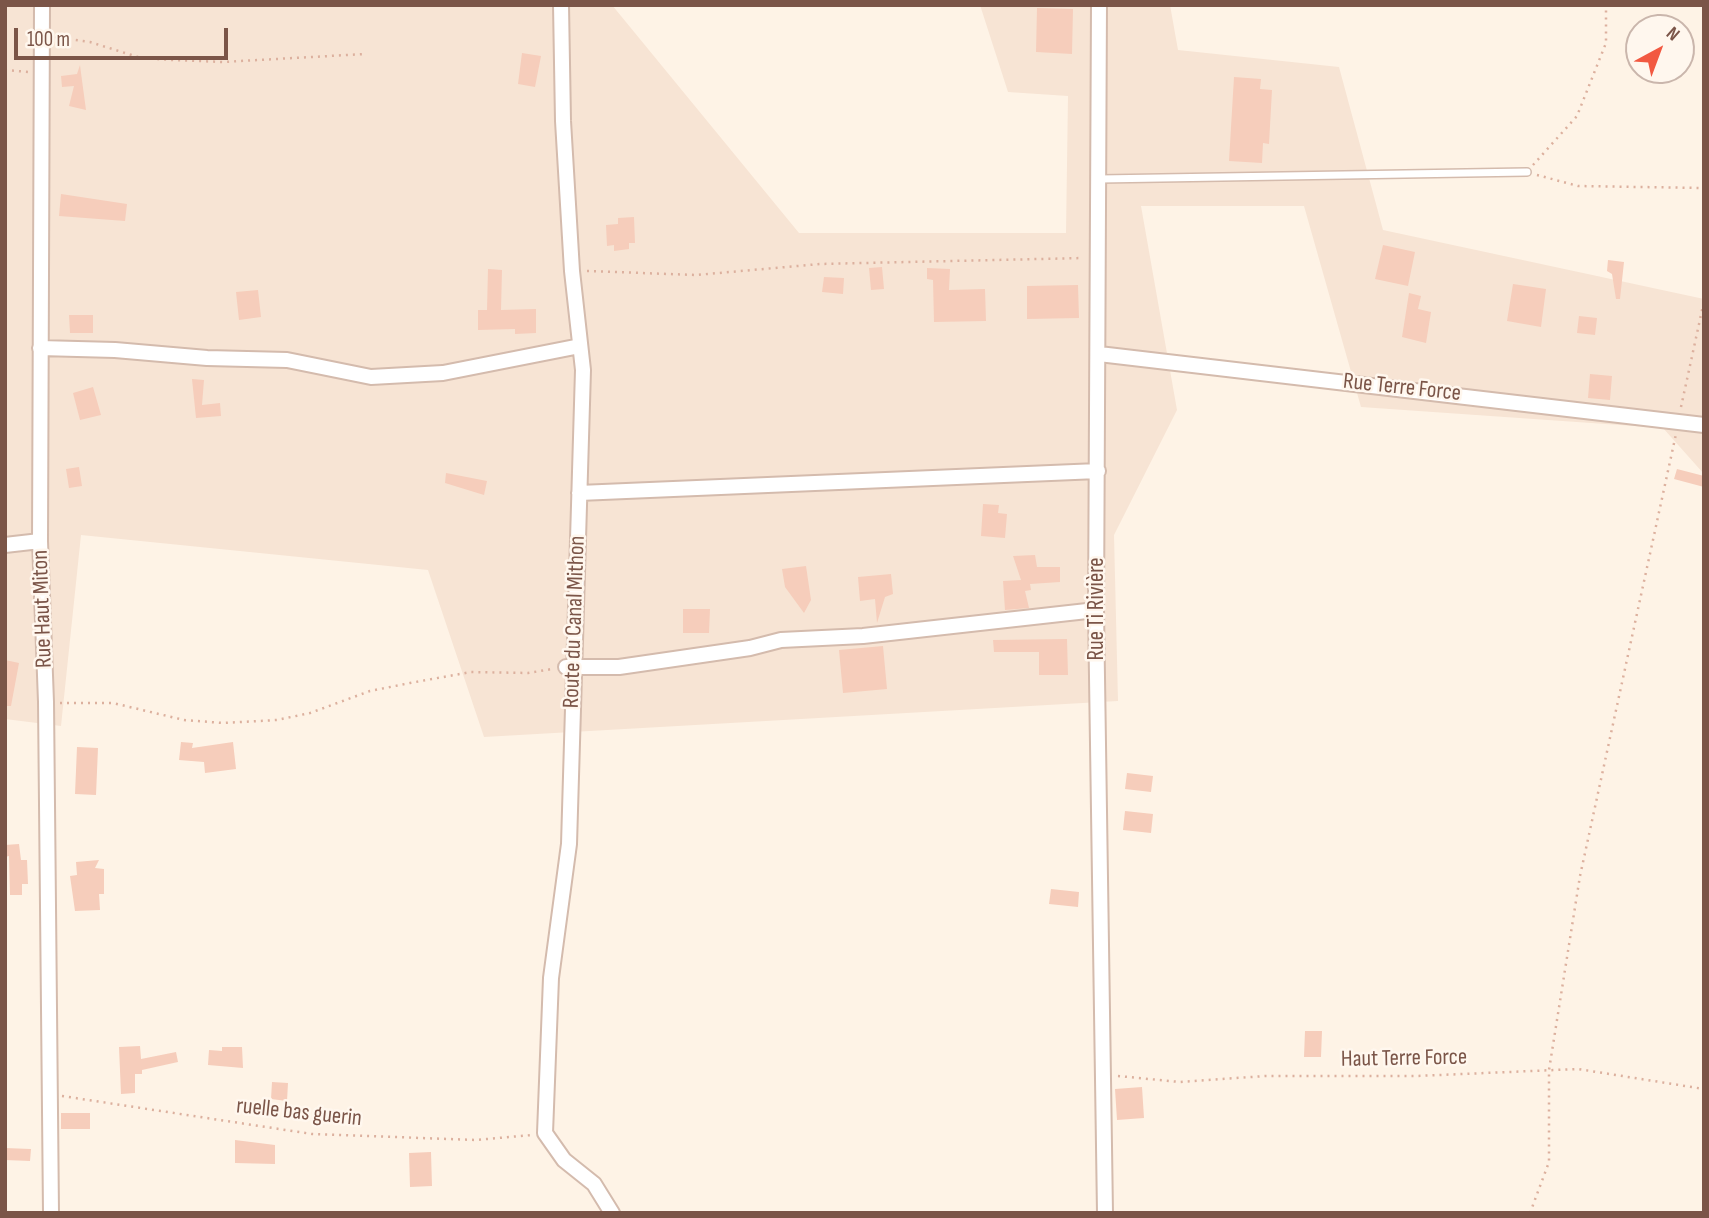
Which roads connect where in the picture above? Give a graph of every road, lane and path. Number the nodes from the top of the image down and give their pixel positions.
1 (42, 5) edge
2 (561, 5) edge
3 (1099, 5) edge
4 (1606, 5) edge
5 (41, 35) junction
6 (365, 54) dead end
7 (5, 70) edge
8 (42, 73) junction
9 (1527, 172) junction
10 (1100, 179) junction
11 (1704, 188) edge
12 (1097, 258) junction
13 (572, 271) junction
14 (1704, 301) edge
15 (580, 346) junction
16 (40, 348) junction
17 (1099, 354) junction
18 (1679, 420) junction
19 (1704, 425) edge
20 (1098, 471) junction
21 (579, 493) junction
22 (40, 541) junction
23 (5, 545) edge
24 (1096, 610) junction
25 (569, 667) junction
26 (46, 702) junction
27 (1549, 1070) junction
28 (1104, 1075) junction
29 (1704, 1089) edge
30 (50, 1094) junction
31 (545, 1133) junction
32 (51, 1213) edge
33 (611, 1213) edge
34 (1105, 1213) edge
35 (1530, 1213) edge

1 - 5 street, Rue Haut Miton
2 - 13 street, Route du Canal Mithon
3 - 10 street, Rue Ti Rivière
4 - 9 path
5 - 6 path
5 - 8 street, Rue Haut Miton
7 - 8 path
8 - 16 street, Rue Haut Miton
9 - 10 lane
9 - 11 path
10 - 12 street, Rue Ti Rivière
12 - 13 path
12 - 17 street, Rue Ti Rivière
13 - 15 street, Route du Canal Mithon
14 - 18 path
15 - 16 street
15 - 21 street, Route du Canal Mithon
16 - 22 street, Rue Haut Miton
17 - 18 street, Rue Terre Force
17 - 20 street, Rue Ti Rivière
18 - 19 street, Rue Terre Force
18 - 27 path
20 - 21 street
20 - 24 street, Rue Ti Rivière
21 - 25 street, Route du Canal Mithon
22 - 23 street
22 - 26 street, Rue Haut Miton
24 - 25 street
24 - 28 street, Rue Ti Rivière
25 - 26 path
25 - 31 street, Route du Canal Mithon
26 - 30 street, Rue Haut Miton
27 - 28 path, Haut Terre Force
27 - 29 path, Haut Terre Force
27 - 35 path
28 - 34 street, Rue Ti Rivière
30 - 31 path, ruelle bas guerin
30 - 32 street, Rue Haut Miton
31 - 33 street

